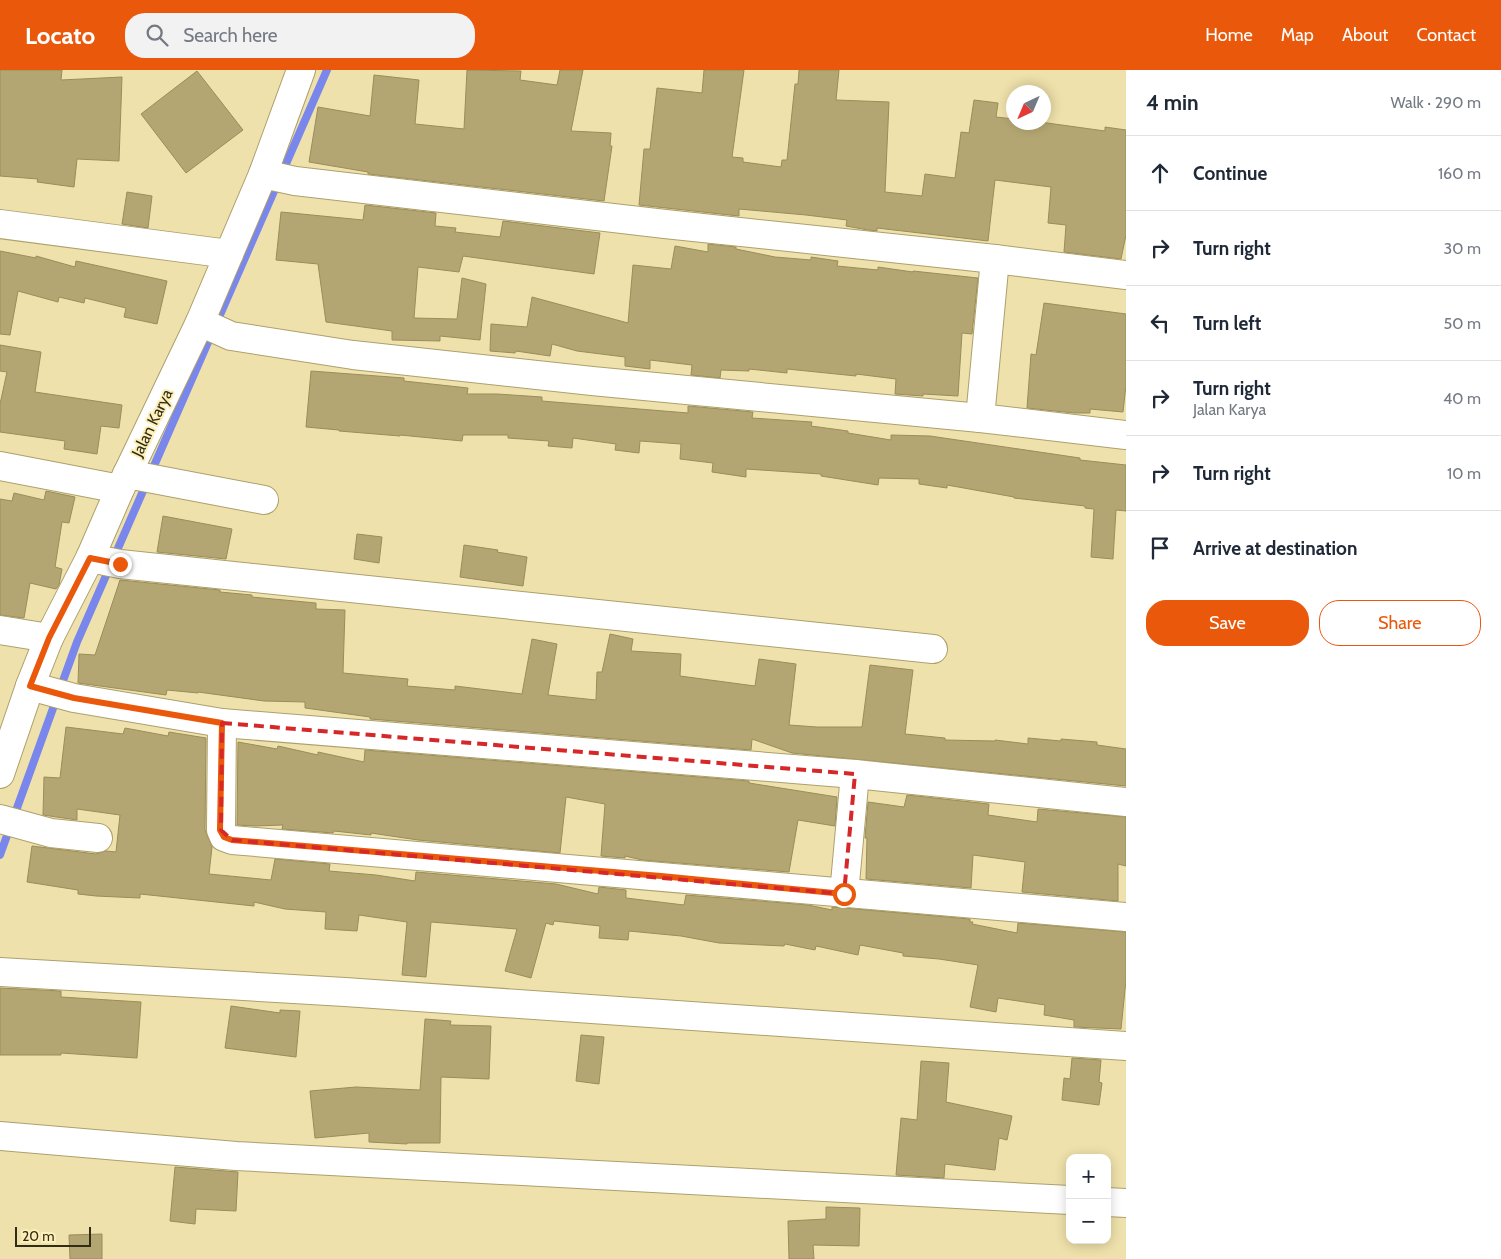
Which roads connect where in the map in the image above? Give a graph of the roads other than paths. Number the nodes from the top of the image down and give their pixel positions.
1 (302, 70) edge
2 (278, 177) junction
3 (0, 224) edge
4 (229, 254) junction
5 (995, 259) junction
6 (1126, 275) edge
7 (213, 328) junction
8 (980, 418) junction
9 (1126, 435) edge
10 (0, 466) edge
11 (123, 481) junction
12 (264, 500) dead end
13 (103, 560) junction
14 (0, 630) edge
15 (49, 638) junction
16 (933, 648) dead end
17 (36, 688) junction
18 (222, 723) junction
19 (0, 774) edge
20 (855, 774) junction
21 (1126, 802) edge
22 (7, 821) edge
23 (98, 838) dead end
24 (844, 894) junction
25 (1126, 917) edge
26 (0, 972) edge
27 (1126, 1046) edge
28 (0, 1136) edge
29 (1066, 1200) edge
30 (1111, 1202) edge
31 (1126, 1203) edge

1 - 2 street, Jalan Karya
2 - 4 street, Jalan Karya
2 - 5 street
3 - 4 street
4 - 7 street, Jalan Karya
5 - 6 street
5 - 8 street
7 - 8 street
7 - 11 street, Jalan Karya
8 - 9 street
10 - 11 street
11 - 12 street
11 - 13 street, Jalan Karya
13 - 15 street, Jalan Karya
13 - 16 street
14 - 15 street
15 - 17 street, Jalan Karya
17 - 18 street
17 - 19 street, Jalan Karya
18 - 20 street
18 - 24 street
20 - 21 street
20 - 24 street
22 - 23 street
24 - 25 street
26 - 27 street
28 - 29 street
30 - 31 street

